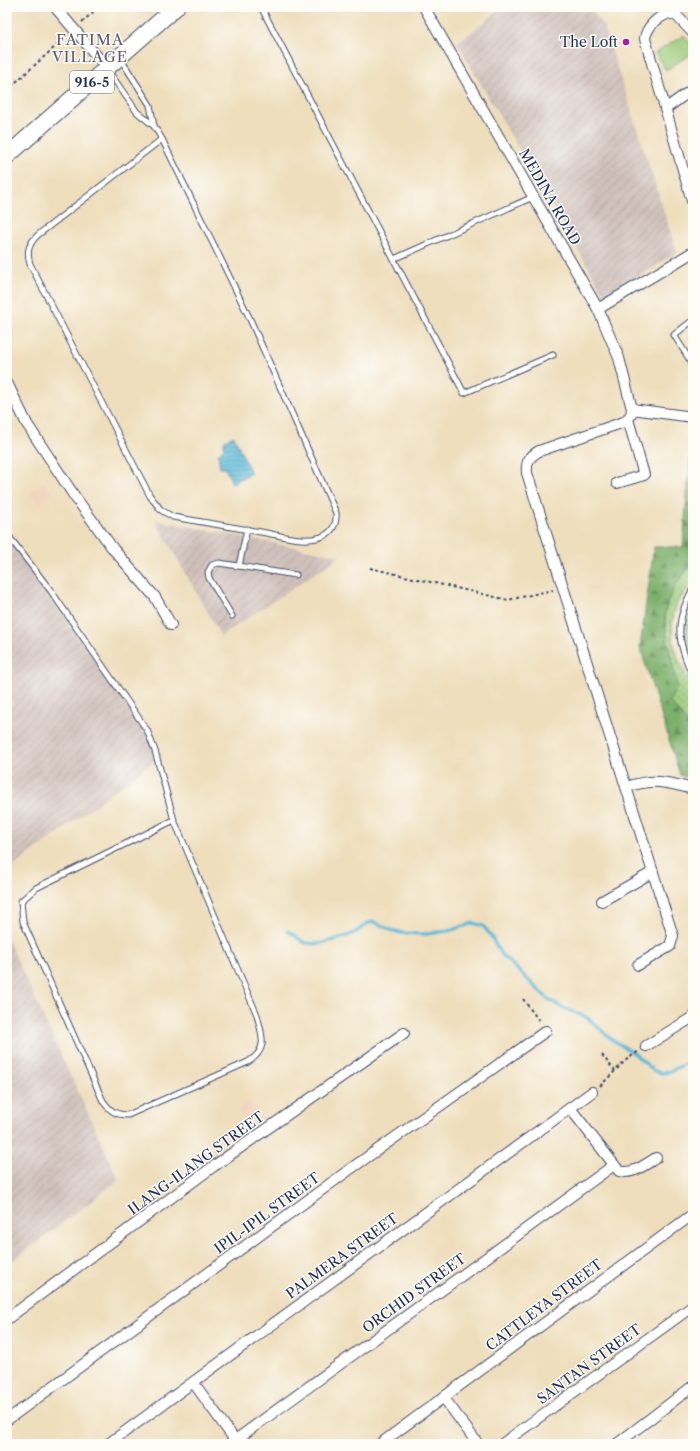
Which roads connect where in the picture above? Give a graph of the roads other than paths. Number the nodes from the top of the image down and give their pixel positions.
1 (55, 7) edge
2 (176, 7) edge
3 (261, 7) edge
4 (424, 7) edge
5 (693, 33) edge
6 (120, 57) junction
7 (107, 68) junction
8 (693, 89) edge
9 (666, 109) junction
10 (154, 126) junction
11 (162, 139) junction
12 (7, 156) edge
13 (689, 170) edge
14 (534, 197) junction
15 (693, 204) edge
16 (693, 252) edge
17 (394, 259) junction
18 (598, 310) junction
19 (693, 320) edge
20 (552, 355) dead end
21 (693, 365) edge
22 (7, 383) edge
23 (630, 414) junction
24 (693, 417) edge
25 (617, 483) dead end
26 (247, 530) junction
27 (7, 534) edge
28 (239, 566) junction
29 (296, 575) dead end
30 (693, 589) edge
31 (232, 616) dead end
32 (171, 625) dead end
33 (693, 676) edge
34 (627, 788) junction
35 (693, 789) edge
36 (174, 820) junction
37 (653, 872) junction
38 (602, 902) dead end
39 (638, 965) dead end
40 (693, 1017) edge
41 (546, 1031) road end
42 (404, 1033) dead end
43 (646, 1046) road end
44 (592, 1092) road end
45 (570, 1108) junction
46 (656, 1158) dead end
47 (614, 1165) junction
48 (692, 1217) edge
49 (693, 1306) edge
50 (7, 1318) edge
51 (193, 1382) junction
52 (693, 1386) edge
53 (444, 1398) junction
54 (7, 1420) edge
55 (392, 1441) edge
56 (233, 1442) edge
57 (108, 1444) edge
58 (380, 1444) edge
59 (478, 1444) edge
60 (502, 1444) edge
61 (617, 1444) edge

1 - 7 street
2 - 6 main road, 916-5
3 - 17 lane
4 - 14 street, MEDINA ROAD
5 - 9 street
6 - 7 main road, 916-5
6 - 10 lane
7 - 10 lane
7 - 12 main road, 916-5
8 - 9 street
9 - 13 street
10 - 11 lane
11 - 26 lane
11 - 26 lane
13 - 15 street
14 - 17 lane
14 - 18 street, MEDINA ROAD
16 - 18 street
17 - 20 lane
18 - 23 street, MEDINA ROAD
19 - 21 lane
22 - 32 street
23 - 24 street
23 - 25 street, MEDINA ROAD
23 - 34 street
26 - 28 lane
27 - 36 lane
28 - 29 lane
28 - 31 lane
30 - 33 lane
34 - 35 street
34 - 37 street
36 - 36 lane
37 - 38 street
37 - 39 street
40 - 43 street
41 - 54 street, IPIL-IPIL STREET
42 - 50 street, ILANG-ILANG STREET
44 - 45 street, PALMERA STREET
45 - 47 street
45 - 51 street, PALMERA STREET
46 - 47 street
47 - 56 street, ORCHID STREET
48 - 53 street, CATTLEYA STREET
49 - 60 street, SANTAN STREET
51 - 56 street
51 - 57 street, PALMERA STREET
52 - 61 street
53 - 55 street, CATTLEYA STREET
53 - 59 street
55 - 58 street, CATTLEYA STREET

